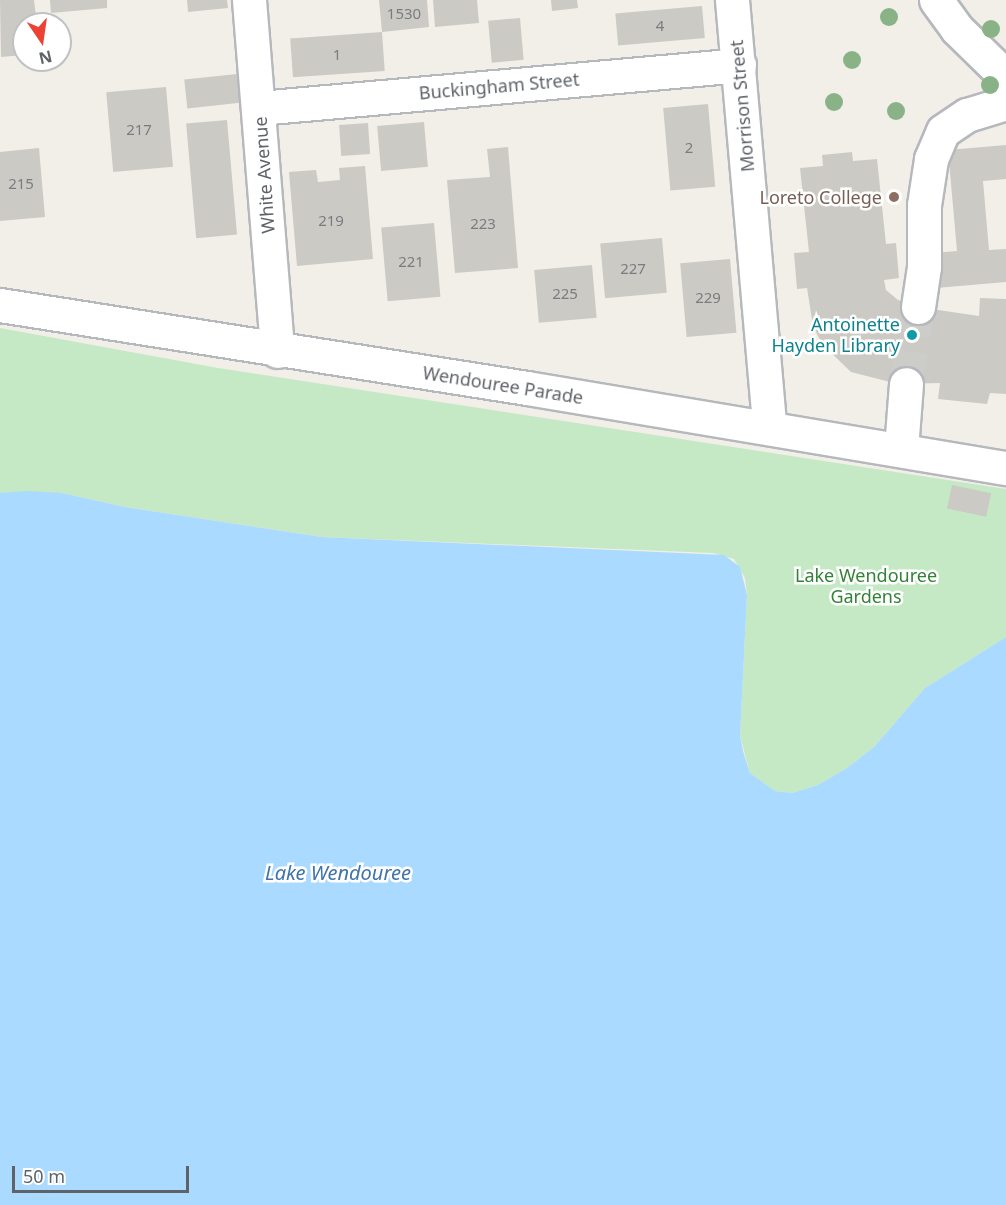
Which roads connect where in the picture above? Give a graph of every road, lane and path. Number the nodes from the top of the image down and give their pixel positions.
1 (249, 0) edge
2 (732, 0) edge
3 (936, 0) edge
4 (739, 65) junction
5 (1006, 77) edge
6 (1006, 103) edge
7 (260, 108) junction
8 (0, 305) edge
9 (918, 307) tunnel mouth
10 (277, 351) junction
11 (906, 384) tunnel mouth
12 (769, 427) junction
13 (902, 449) junction
14 (1006, 468) edge

1 - 7 street, White Avenue
2 - 4 street, Morrison Street
3 - 5 street
4 - 7 street, Buckingham Street
4 - 12 street, Morrison Street
6 - 9 street
7 - 10 street, White Avenue
8 - 10 street, Wendouree Parade
10 - 12 street, Wendouree Parade
11 - 13 street
12 - 13 street, Wendouree Parade
13 - 14 street, Wendouree Parade

